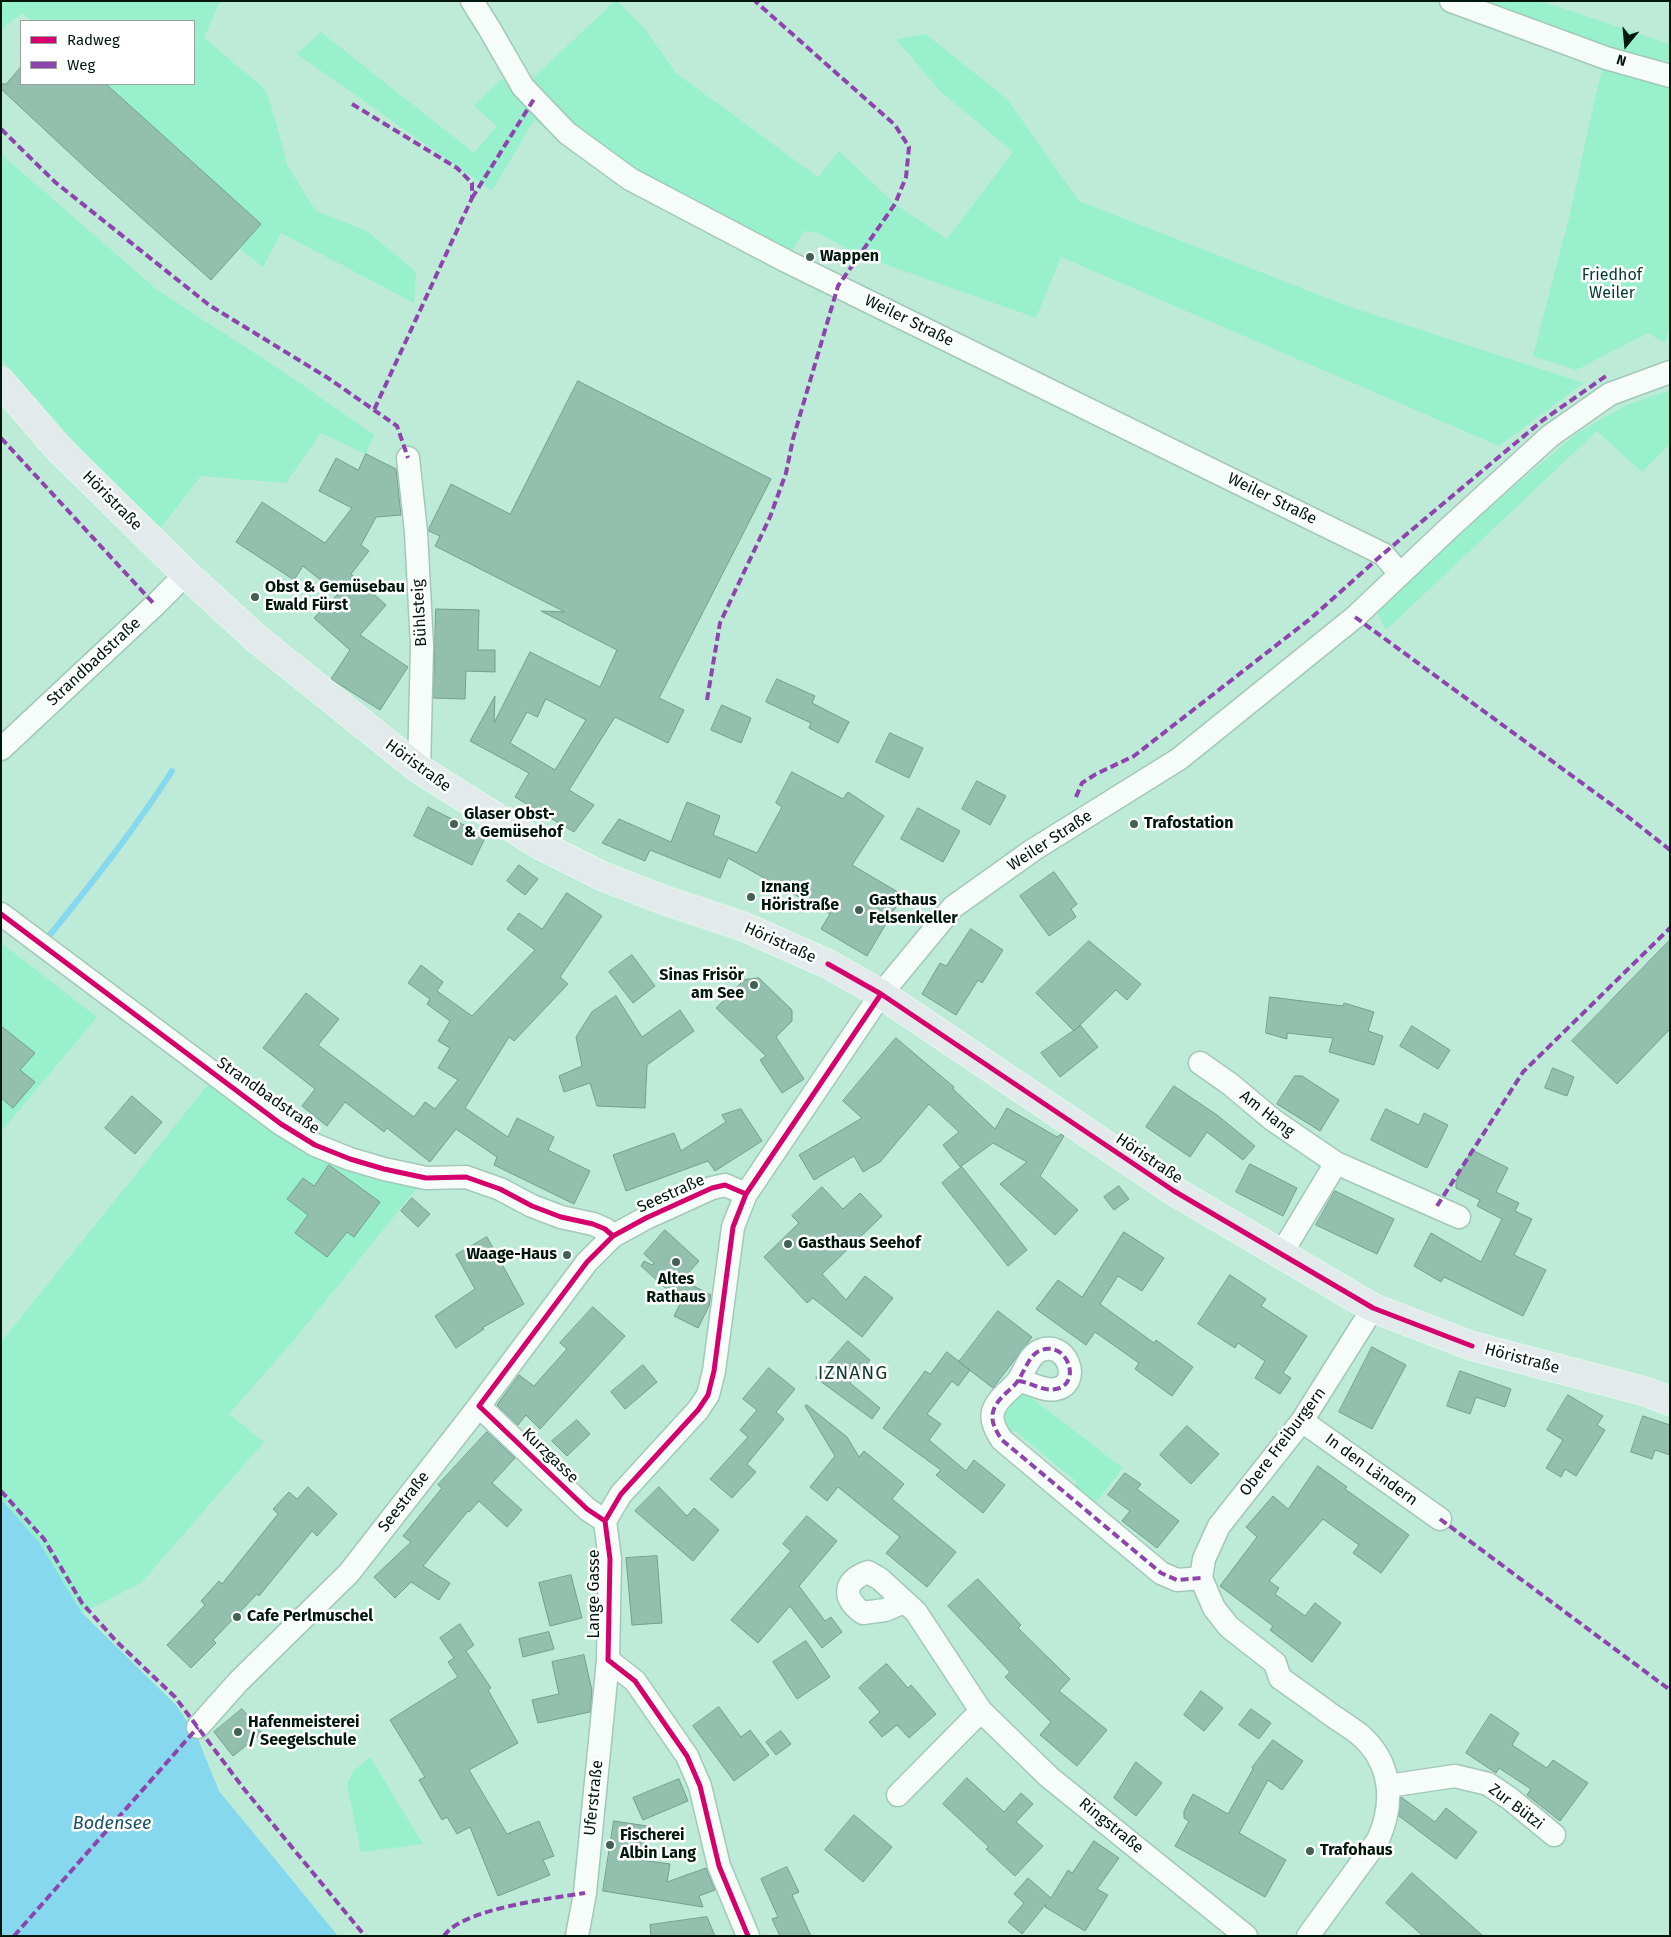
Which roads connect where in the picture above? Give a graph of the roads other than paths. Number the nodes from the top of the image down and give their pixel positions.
1 (472, 1) edge
2 (1451, 1) edge
3 (1670, 76) edge
4 (1670, 372) edge
5 (1, 382) edge
6 (408, 458) dead end
7 (186, 574) junction
8 (1400, 574) junction
9 (1, 749) edge
10 (419, 769) junction
11 (1, 914) edge
12 (881, 994) junction
13 (1200, 1063) dead end
14 (1336, 1163) junction
15 (746, 1194) junction
16 (1459, 1217) dead end
17 (613, 1236) junction
18 (1281, 1254) junction
19 (1374, 1308) junction
20 (1018, 1381) dead end
21 (1670, 1401) edge
22 (479, 1406) junction
23 (1302, 1421) junction
24 (1440, 1519) dead end
25 (604, 1521) junction
26 (1201, 1578) junction
27 (904, 1602) dead end
28 (608, 1660) junction
29 (981, 1711) junction
30 (198, 1727) dead end
31 (1388, 1786) junction
32 (898, 1795) dead end
33 (1554, 1835) dead end
34 (578, 1936) edge
35 (748, 1936) edge
36 (1246, 1936) edge
37 (1308, 1936) edge

1 - 8 street, Weiler Straße
2 - 3 street
4 - 8 street, Weiler Straße
5 - 7 main road, Höristraße
6 - 10 street, Bühlsteig
7 - 9 street, Strandbadstraße
7 - 10 main road, Höristraße
8 - 12 street, Weiler Straße
10 - 12 main road, Höristraße
11 - 17 street, Strandbadstraße
12 - 15 street
12 - 18 main road, Höristraße
13 - 14 street, Am Hang
14 - 16 street, Am Hang
14 - 18 street
15 - 17 street, Seestraße
15 - 25 street
17 - 22 street, Seestraße
18 - 19 main road, Höristraße
19 - 21 main road, Höristraße
19 - 23 street, Obere Freiburgern
20 - 26 street
22 - 25 street, Kurzgasse
22 - 30 street, Seestraße
23 - 24 street, In den Ländern
23 - 26 street, Obere Freiburgern
25 - 28 street, Lange Gasse
26 - 31 street
27 - 29 street, Ringstraße
28 - 34 street, Uferstraße
28 - 35 street, Lange Gasse
29 - 32 street
29 - 36 street, Ringstraße
31 - 33 street, Zur Bützi
31 - 37 street

